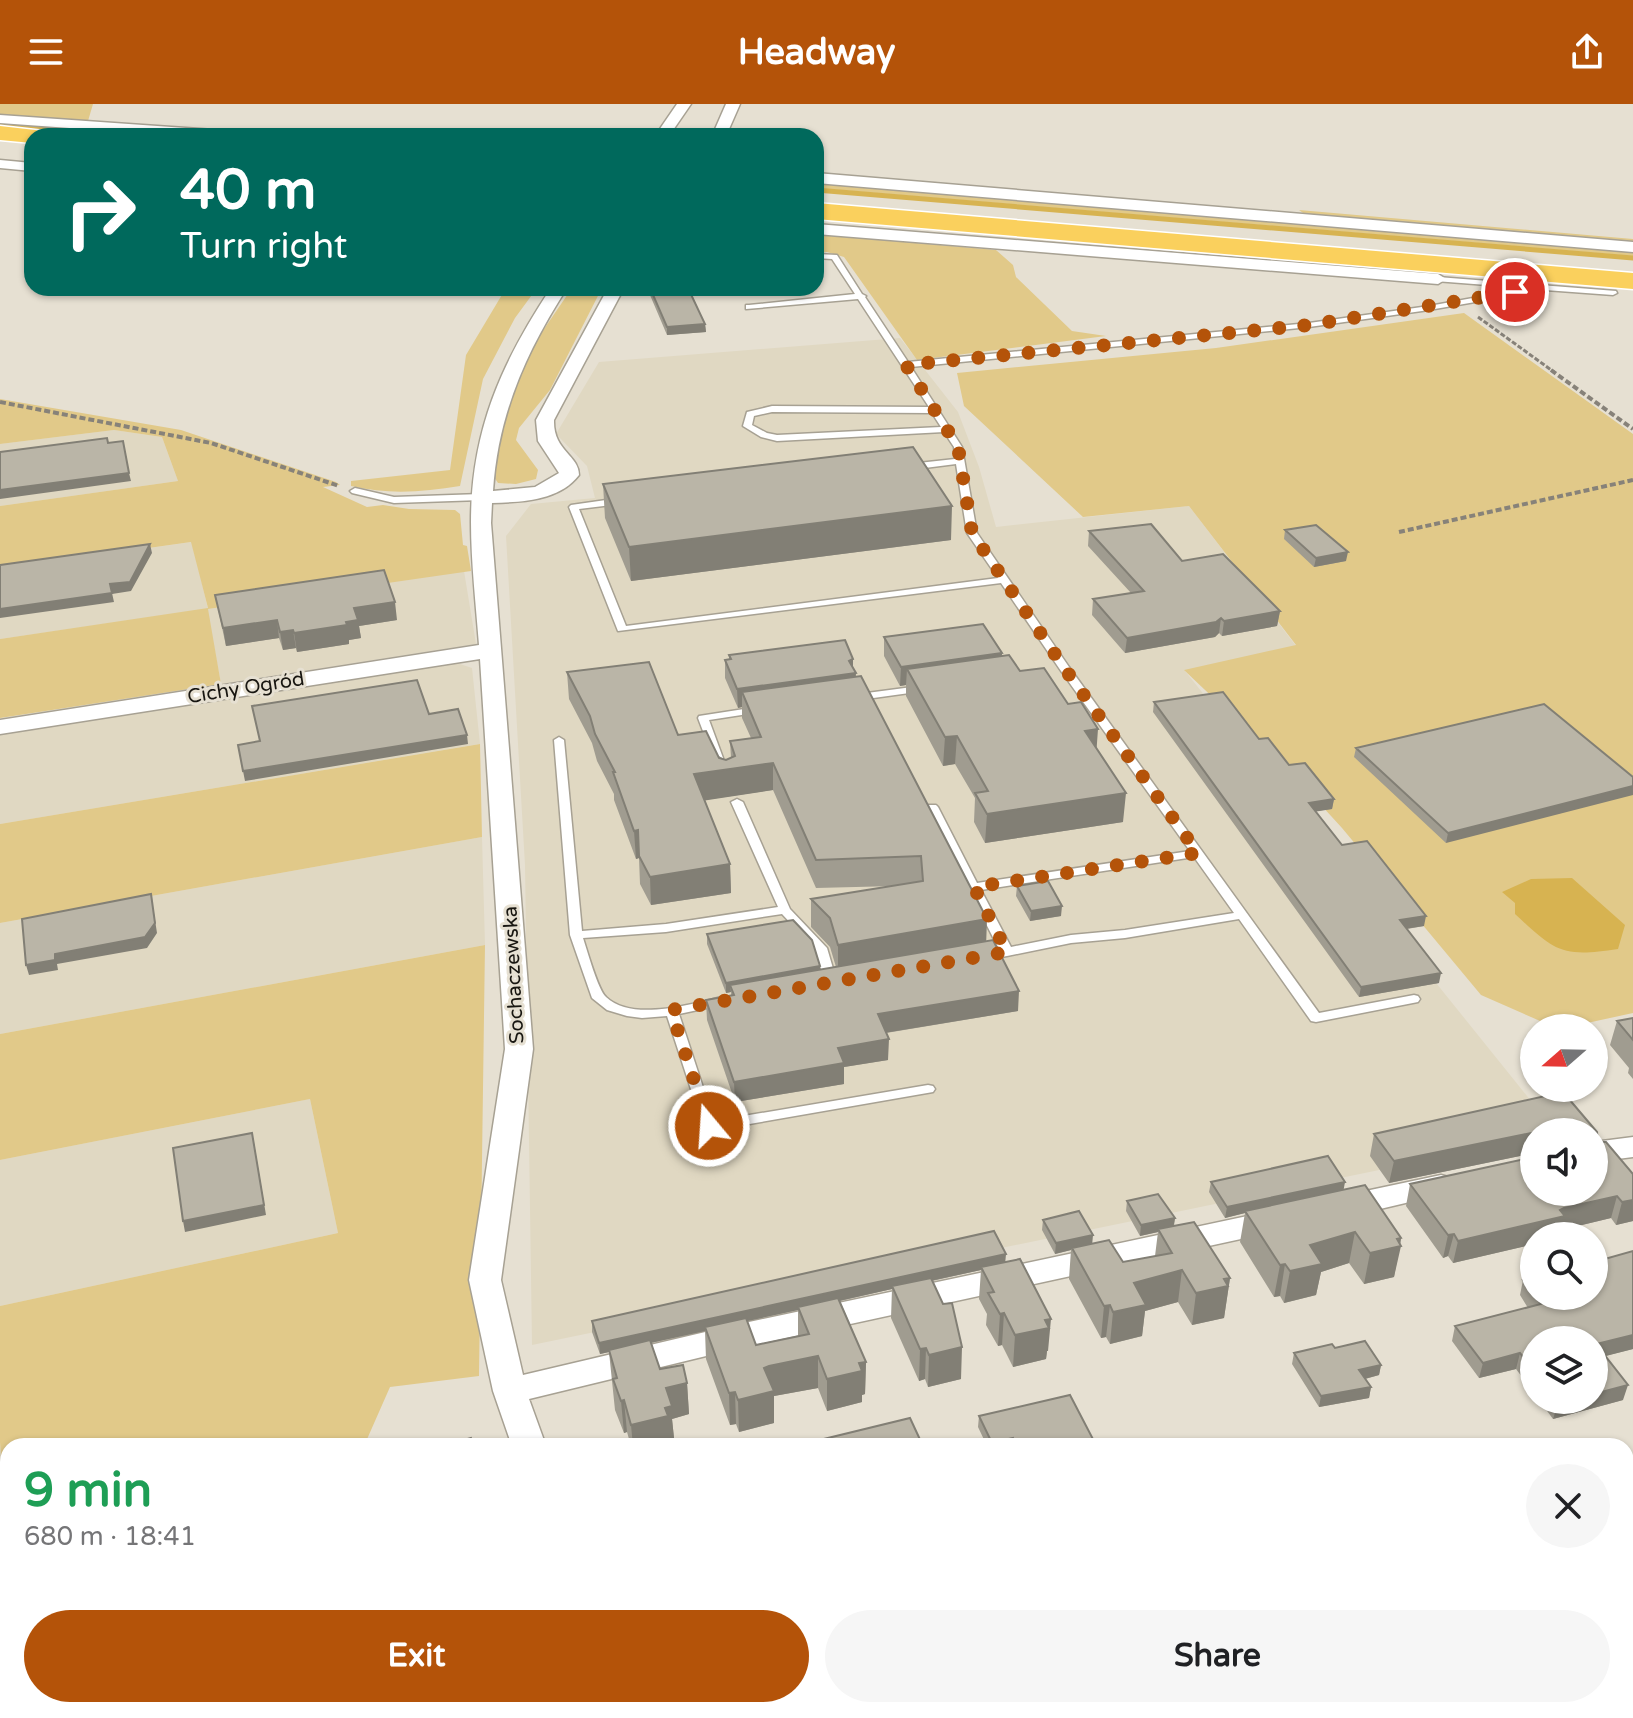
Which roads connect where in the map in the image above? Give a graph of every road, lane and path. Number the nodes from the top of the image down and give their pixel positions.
1 (684, 104) edge
2 (733, 104) edge
3 (0, 119) edge
4 (129, 128) edge
5 (668, 128) edge
6 (722, 128) edge
7 (0, 133) edge
8 (24, 135) edge
9 (0, 148) edge
10 (24, 150) edge
11 (0, 164) edge
12 (24, 166) edge
13 (824, 179) edge
14 (824, 197) edge
15 (824, 212) edge
16 (824, 230) edge
17 (1633, 247) edge
18 (824, 256) edge
19 (1633, 265) edge
20 (1438, 279) junction
21 (1623, 287) edge
22 (1543, 288) junction
23 (553, 296) edge
24 (612, 296) edge
25 (862, 296) junction
26 (1458, 302) junction
27 (749, 307) dead end
28 (906, 365) junction
29 (0, 402) edge
30 (936, 410) junction
31 (947, 429) junction
32 (1633, 429) edge
33 (961, 461) junction
34 (900, 468) edge
35 (1633, 480) edge
36 (355, 491) joint
37 (481, 497) junction
38 (633, 500) edge
39 (1399, 532) dead end
40 (1003, 580) junction
41 (492, 650) junction
42 (1065, 669) junction
43 (1050, 671) edge
44 (939, 686) edge
45 (845, 699) edge
46 (766, 709) edge
47 (0, 727) edge
48 (559, 740) dead end
49 (722, 769) edge
50 (737, 802) dead end
51 (932, 807) edge
52 (1198, 853) junction
53 (974, 887) junction
54 (785, 910) junction
55 (1243, 915) junction
56 (576, 935) junction
57 (1007, 952) junction
58 (963, 960) edge
59 (845, 980) edge
60 (831, 982) junction
61 (816, 985) edge
62 (1414, 999) dead end
63 (729, 1000) edge
64 (671, 1010) junction
65 (928, 1089) dead end
66 (1633, 1147) edge
67 (1608, 1150) edge
68 (1473, 1179) edge
69 (510, 1391) junction
70 (526, 1438) edge

1 - 5 street
2 - 6 street
3 - 4 street
7 - 8 highway
9 - 10 highway
11 - 12 street
13 - 17 street
14 - 19 highway
15 - 21 highway
16 - 20 street
18 - 25 lane
20 - 22 lane
20 - 26 lane
21 - 22 lane
22 - 26 lane
23 - 37 street, Sochaczewska
24 - 37 street
25 - 27 lane
25 - 28 lane
26 - 28 lane
26 - 32 path
28 - 30 lane
29 - 36 path
30 - 31 lane
30 - 31 lane
31 - 33 lane
33 - 34 lane
33 - 40 lane
35 - 39 path
36 - 37 lane
37 - 41 street, Sochaczewska
38 - 40 lane
40 - 42 lane
41 - 47 street, Cichy Ogród
41 - 69 street, Sochaczewska
42 - 43 lane
42 - 52 lane
44 - 45 lane
46 - 49 lane
48 - 56 lane
50 - 54 lane
51 - 53 lane
52 - 53 lane
52 - 55 lane
53 - 57 lane
54 - 56 lane
54 - 60 lane
55 - 57 lane
55 - 62 lane
56 - 64 lane
57 - 58 lane
59 - 60 lane
60 - 61 lane
63 - 64 lane
64 - 65 lane
66 - 67 street
68 - 69 street
69 - 70 street, Sochaczewska

